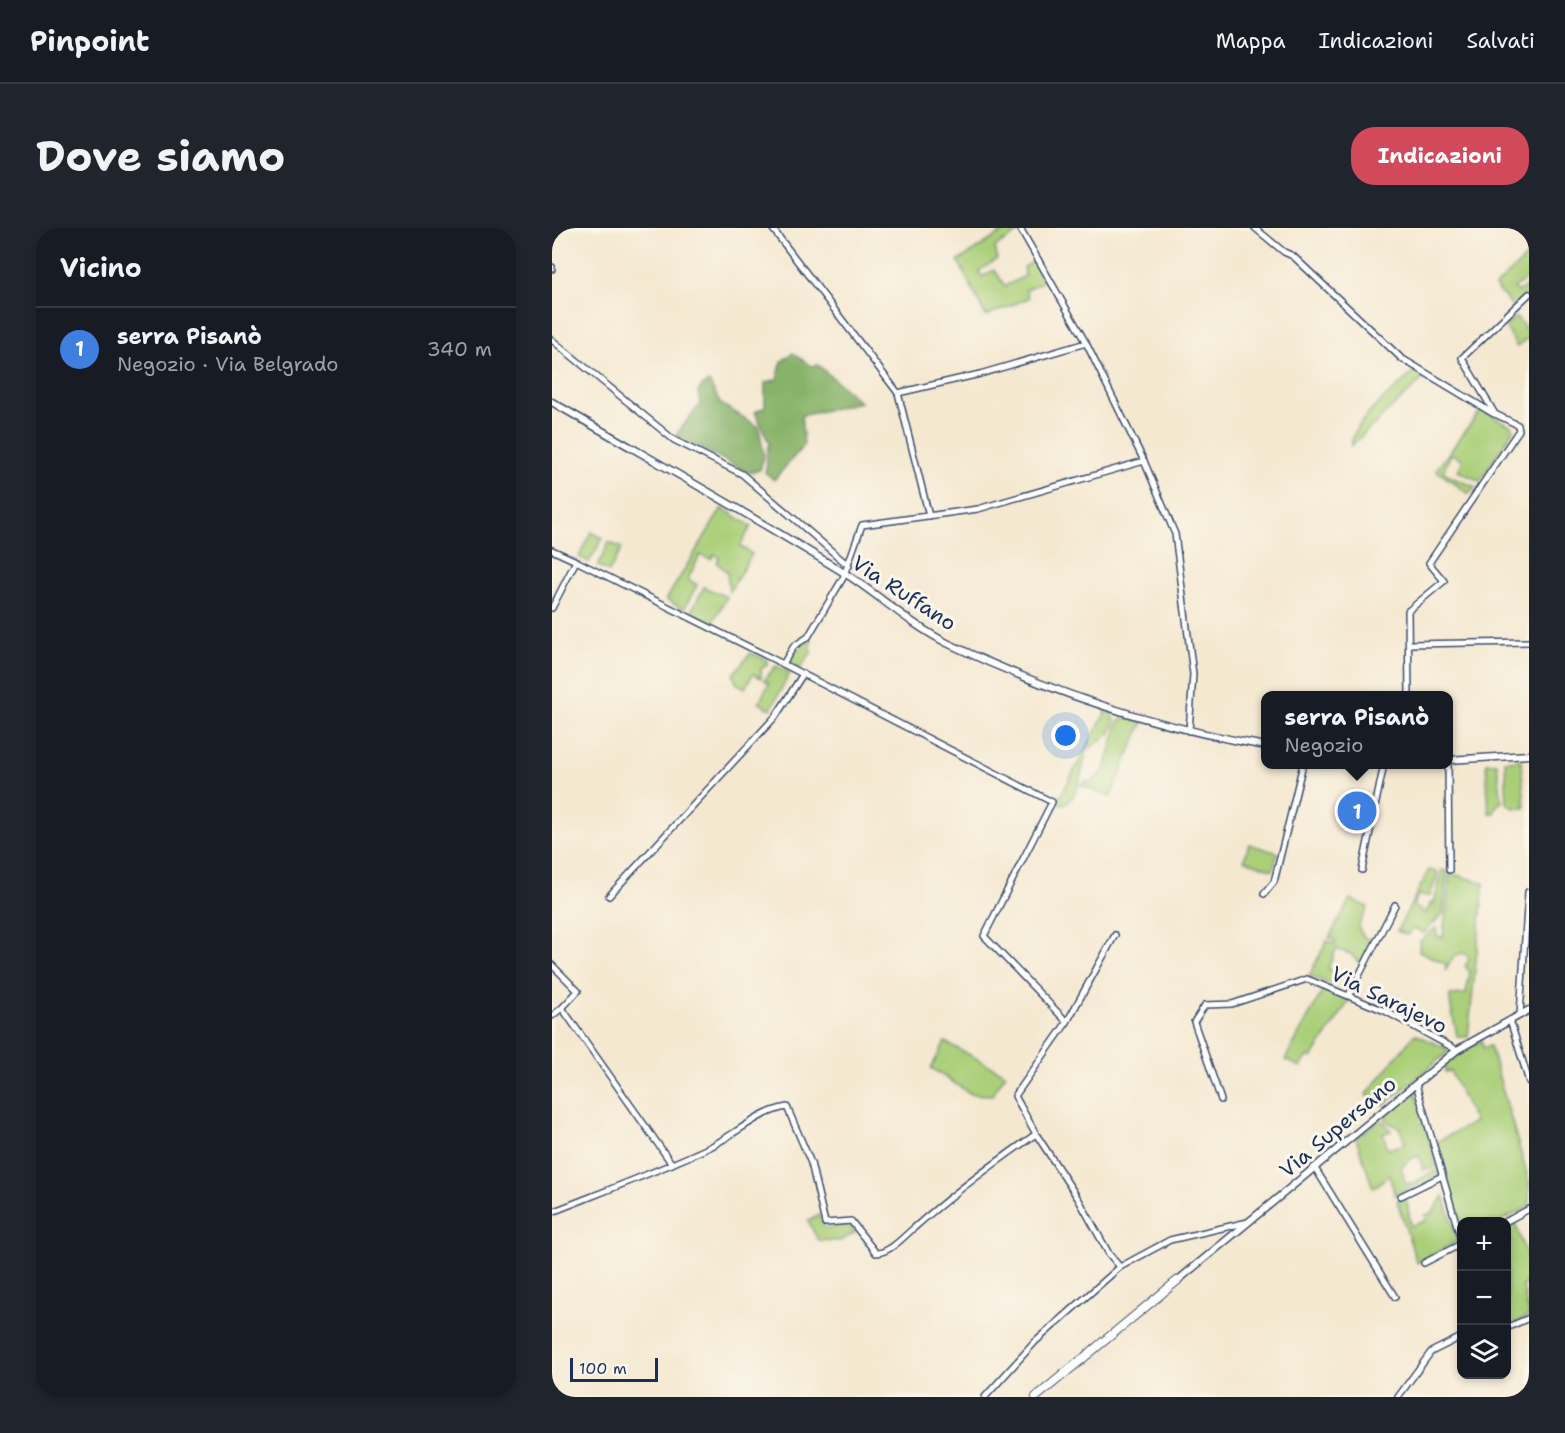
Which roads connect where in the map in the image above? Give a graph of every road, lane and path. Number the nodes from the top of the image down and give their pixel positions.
1 (772, 228) edge
2 (1020, 228) edge
3 (1254, 228) edge
4 (1529, 294) edge
5 (552, 340) edge
6 (1086, 344) junction
7 (898, 393) junction
8 (552, 402) edge
9 (1495, 414) junction
10 (1144, 461) junction
11 (929, 516) junction
12 (552, 550) edge
13 (576, 561) junction
14 (849, 566) junction
15 (845, 574) junction
16 (552, 608) edge
17 (1529, 642) edge
18 (1408, 644) junction
19 (783, 664) junction
20 (803, 674) junction
21 (1409, 691) edge
22 (1189, 731) junction
23 (1261, 745) edge
24 (1529, 755) edge
25 (1453, 760) edge
26 (1302, 769) edge
27 (1383, 769) edge
28 (1448, 769) edge
29 (1362, 870) dead end
30 (1449, 870) dead end
31 (1528, 891) edge
32 (1264, 894) dead end
33 (609, 896) dead end
34 (1395, 905) dead end
35 (1115, 935) dead end
36 (552, 965) edge
37 (1349, 995) junction
38 (562, 1008) junction
39 (1529, 1010) edge
40 (1520, 1015) junction
41 (552, 1016) edge
42 (1510, 1020) junction
43 (1067, 1022) junction
44 (1457, 1050) junction
45 (1529, 1082) edge
46 (1416, 1084) junction
47 (1221, 1100) dead end
48 (1036, 1134) junction
49 (672, 1164) junction
50 (1315, 1168) junction
51 (1442, 1176) junction
52 (1401, 1196) dead end
53 (1529, 1209) edge
54 (552, 1212) edge
55 (1511, 1218) edge
56 (1248, 1222) junction
57 (1457, 1228) edge
58 (1457, 1244) edge
59 (1424, 1263) dead end
60 (1120, 1267) junction
61 (1177, 1281) joint
62 (1395, 1297) dead end
63 (1529, 1318) edge
64 (1511, 1326) edge
65 (1457, 1339) edge
66 (985, 1397) edge
67 (1036, 1397) edge
68 (1398, 1397) edge

1 - 7 street
2 - 6 street
3 - 9 street
4 - 9 street
5 - 14 street
6 - 7 street
6 - 10 street
7 - 11 street
8 - 15 street, Via Ruffano
9 - 18 street
10 - 11 street
10 - 22 street
11 - 14 street
12 - 13 street
13 - 16 street
13 - 19 street
14 - 15 street
15 - 19 street
15 - 22 street, Via Ruffano
17 - 18 street
18 - 21 street
19 - 20 street
20 - 33 street
20 - 43 street
22 - 23 street, Via Ruffano
24 - 25 street
26 - 32 street
27 - 29 street
28 - 30 street
31 - 40 street
34 - 37 street
35 - 43 street
36 - 38 street
37 - 44 street, Via Sarajevo
37 - 47 street, Via Sarajevo
38 - 41 street
38 - 49 street
39 - 40 street, Via Supersano
40 - 42 street, Via Supersano
42 - 44 street, Via Supersano
42 - 45 street
43 - 48 street
44 - 46 street, Via Supersano
46 - 50 street, Via Supersano
46 - 51 street
48 - 49 street
48 - 60 street
49 - 54 street
50 - 56 street, Via Supersano
50 - 62 street
51 - 52 street
51 - 57 street
53 - 55 street
56 - 60 street
56 - 61 street, Via Supersano
58 - 59 street
60 - 66 street
61 - 67 main road
63 - 64 street
65 - 68 street

